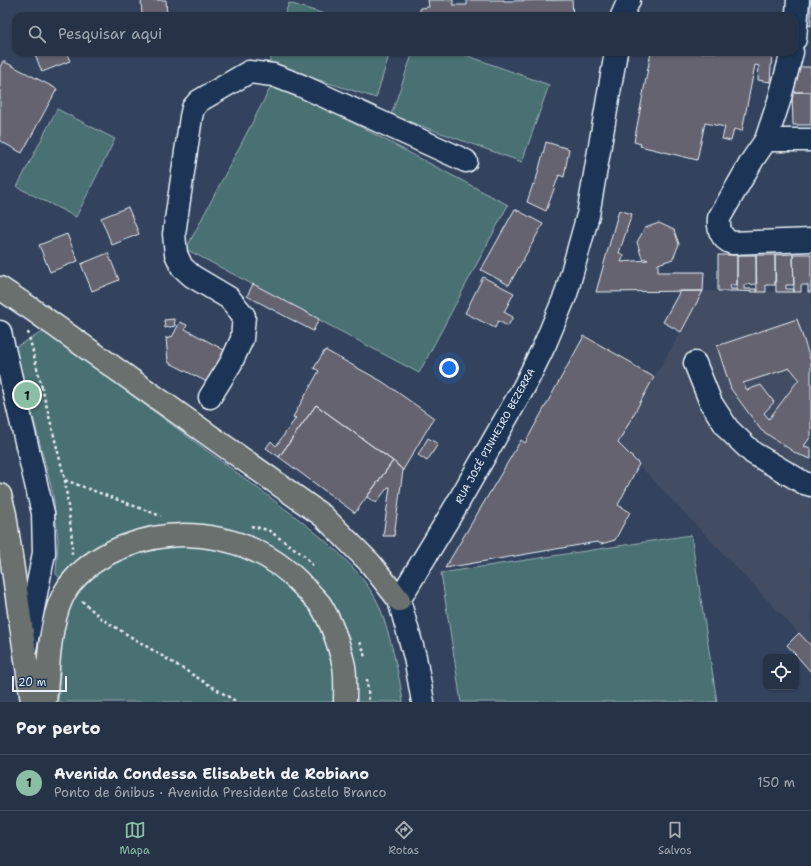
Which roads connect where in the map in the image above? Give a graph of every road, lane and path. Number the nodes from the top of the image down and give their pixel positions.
1 (798, 0) edge
2 (797, 12) edge
3 (799, 43) edge
4 (811, 43) edge
5 (615, 56) edge
6 (791, 56) edge
7 (766, 140) junction
8 (811, 140) edge
9 (466, 161) dead end
10 (811, 240) edge
11 (0, 288) edge
12 (28, 330) dead end
13 (0, 332) edge
14 (695, 363) dead end
15 (42, 388) dead end
16 (193, 424) junction
17 (65, 480) dead end
18 (811, 485) edge
19 (0, 495) edge
20 (79, 575) junction
21 (399, 600) junction
22 (25, 652) junction
23 (32, 702) edge
24 (45, 702) edge
25 (237, 702) edge
26 (345, 702) edge
27 (423, 702) edge

1 - 2 street
3 - 4 street
5 - 21 street, RUA JOSÉ PINHEIRO BEZERRA
6 - 7 street
7 - 8 street
7 - 10 street
9 - 16 street
11 - 16 highway
12 - 15 path
13 - 22 street
14 - 18 street
16 - 21 highway
17 - 20 path
19 - 22 highway
20 - 24 highway
20 - 25 path
20 - 26 highway
21 - 27 street
22 - 23 highway

